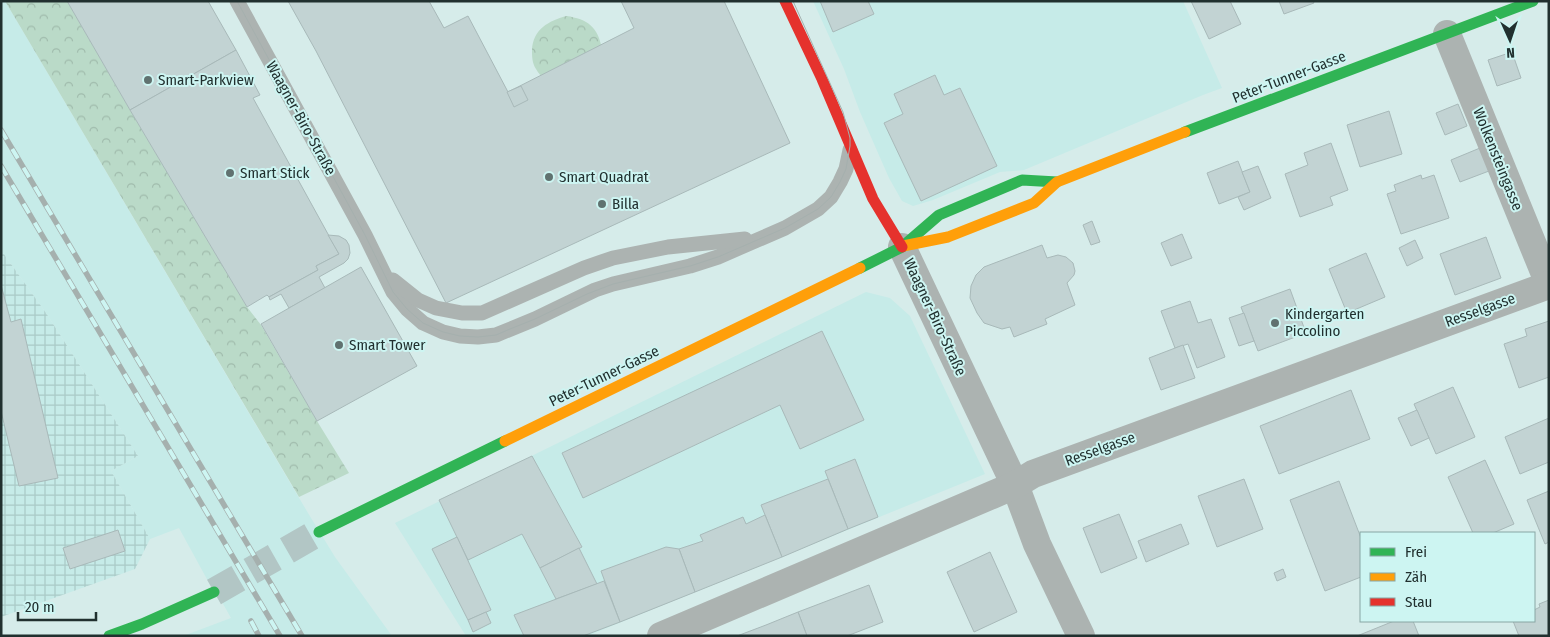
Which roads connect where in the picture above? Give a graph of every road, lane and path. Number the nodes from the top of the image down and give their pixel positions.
1 (237, 1) edge
2 (785, 1) edge
3 (1533, 1) edge
4 (1447, 34) junction
5 (850, 146) junction
6 (1057, 182) junction
7 (764, 236) junction
8 (902, 247) junction
9 (382, 268) junction
10 (1549, 284) edge
11 (1015, 485) junction
12 (319, 532) tunnel mouth
13 (214, 592) tunnel mouth
14 (110, 636) edge
15 (661, 636) edge
16 (1081, 636) edge

1 - 9 lane, Waagner-Biro-Straße
2 - 5 main road, Waagner-Biro-Straße
3 - 4 main road, Peter-Tunner-Gasse
4 - 6 main road, Peter-Tunner-Gasse
4 - 10 street, Wolkensteingasse
5 - 7 lane
5 - 8 main road, Waagner-Biro-Straße
6 - 8 main road, Peter-Tunner-Gasse
6 - 8 main road, Peter-Tunner-Gasse
7 - 9 lane
7 - 9 lane
8 - 11 street, Waagner-Biro-Straße
8 - 12 main road, Peter-Tunner-Gasse
10 - 11 street, Resselgasse
11 - 15 street, Resselgasse
11 - 16 street, Waagner-Biro-Straße
13 - 14 main road

